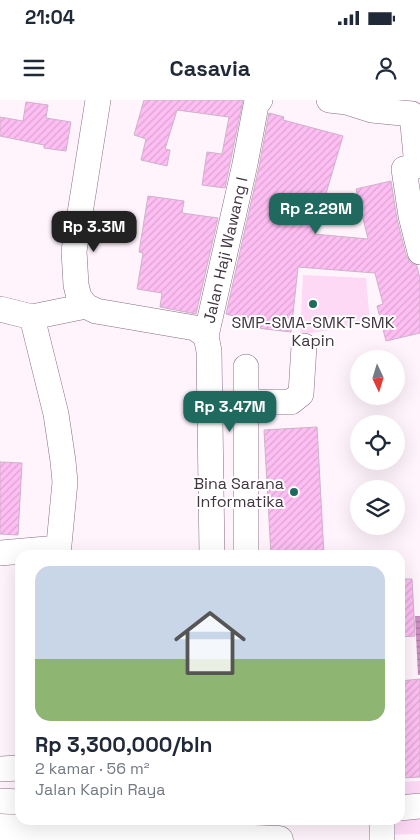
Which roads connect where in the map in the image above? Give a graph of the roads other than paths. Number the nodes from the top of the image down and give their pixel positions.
1 (98, 100) edge
2 (260, 100) edge
3 (329, 100) edge
4 (420, 252) edge
5 (86, 306) junction
6 (0, 309) edge
7 (32, 317) junction
8 (206, 336) junction
9 (304, 346) dead end
10 (246, 367) dead end
11 (246, 402) junction
12 (58, 550) edge
13 (212, 550) edge
14 (246, 550) edge
15 (15, 552) edge
16 (0, 553) edge
17 (15, 768) edge
18 (0, 769) edge
19 (0, 801) edge
20 (15, 802) edge
21 (420, 806) edge
22 (405, 808) edge
23 (382, 825) edge
24 (0, 828) edge
25 (237, 833) edge
26 (279, 840) edge
27 (382, 840) edge

1 - 5 street
2 - 8 street, Jalan Haji Wawang I
3 - 4 street
5 - 7 street
5 - 8 street
6 - 7 street
7 - 12 street
8 - 13 street
9 - 11 street
10 - 11 street
11 - 14 street
15 - 16 street
17 - 18 street
19 - 20 street
21 - 22 street
23 - 27 street
24 - 25 main road
25 - 26 main road

